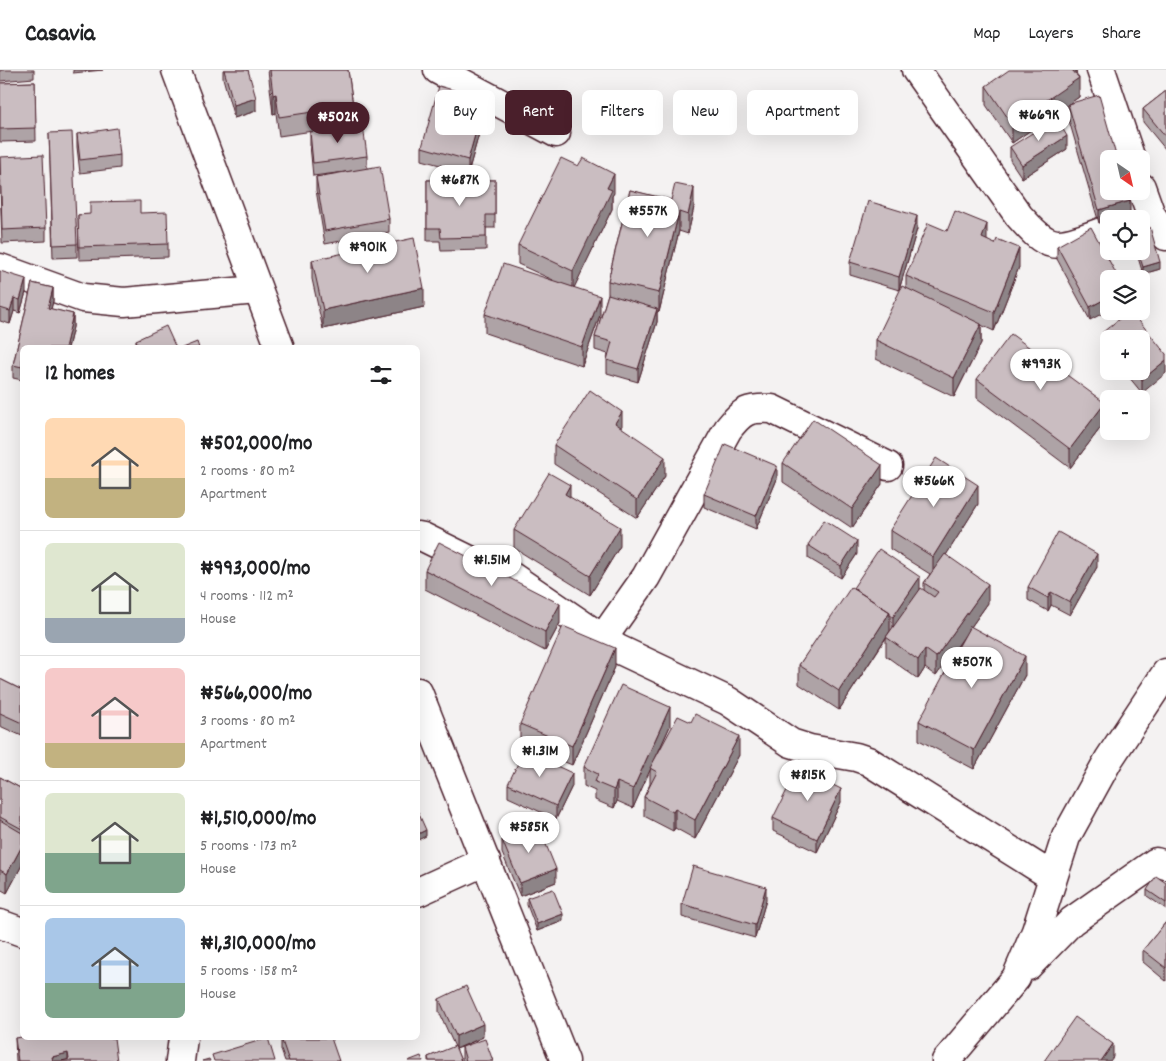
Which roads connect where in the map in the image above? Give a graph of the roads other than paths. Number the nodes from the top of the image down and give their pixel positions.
1 (176, 70) edge
2 (438, 70) edge
3 (916, 70) edge
4 (1101, 70) edge
5 (505, 106) edge
6 (1128, 150) edge
7 (1145, 200) edge
8 (1152, 223) edge
9 (1100, 232) edge
10 (0, 268) edge
11 (257, 290) junction
12 (279, 345) edge
13 (888, 466) dead end
14 (420, 536) edge
15 (603, 638) junction
16 (1166, 673) edge
17 (420, 697) edge
18 (486, 861) junction
19 (1166, 864) edge
20 (1053, 876) junction
21 (420, 891) edge
22 (0, 924) edge
23 (20, 931) edge
24 (1016, 978) junction
25 (183, 1040) edge
26 (180, 1061) edge
27 (565, 1061) edge
28 (946, 1061) edge

1 - 11 street
2 - 5 street
3 - 9 street
4 - 6 street
7 - 8 street
10 - 11 street
11 - 12 street
13 - 15 street
14 - 15 street
15 - 20 street
16 - 20 street
17 - 18 street
18 - 21 street
18 - 27 street
19 - 24 street
20 - 24 street
22 - 23 street
24 - 28 street
25 - 26 street

